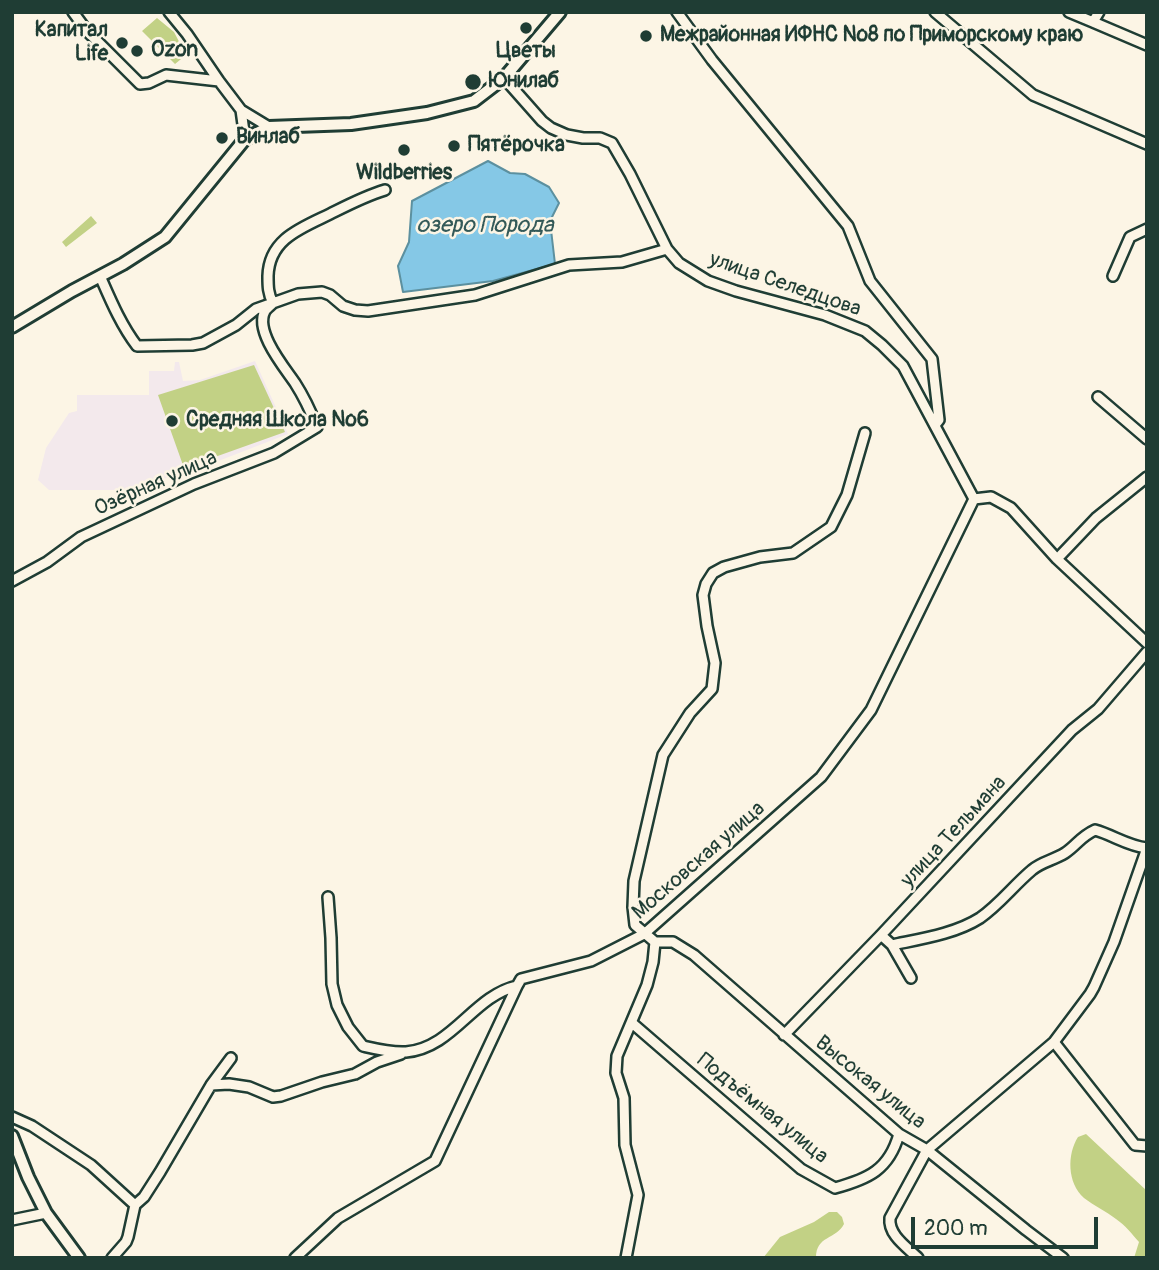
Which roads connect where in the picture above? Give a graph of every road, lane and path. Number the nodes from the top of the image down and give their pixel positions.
1 (73, 12) edge
2 (169, 12) edge
3 (560, 12) edge
4 (677, 12) edge
5 (935, 12) edge
6 (1069, 12) edge
7 (1099, 12) edge
8 (1093, 22) junction
9 (1147, 45) edge
10 (504, 78) junction
11 (219, 81) junction
12 (241, 110) junction
13 (269, 127) junction
14 (245, 139) junction
15 (1147, 144) edge
16 (385, 190) dead end
17 (1147, 229) edge
18 (667, 249) junction
19 (100, 276) junction
20 (1114, 276) dead end
21 (273, 303) junction
22 (12, 327) edge
23 (1098, 397) dead end
24 (935, 425) junction
25 (865, 433) dead end
26 (1147, 439) edge
27 (1147, 477) edge
28 (974, 499) junction
29 (1057, 559) junction
30 (12, 581) edge
31 (1147, 643) edge
32 (1147, 652) edge
33 (1147, 848) edge
34 (328, 898) dead end
35 (644, 934) junction
36 (881, 936) junction
37 (655, 942) junction
38 (891, 945) junction
39 (911, 978) dead end
40 (517, 986) junction
41 (632, 1023) junction
42 (784, 1035) junction
43 (1054, 1042) junction
44 (406, 1052) junction
45 (231, 1058) dead end
46 (211, 1085) junction
47 (12, 1116) edge
48 (899, 1134) junction
49 (12, 1136) edge
50 (1147, 1146) edge
51 (927, 1150) junction
52 (135, 1205) junction
53 (46, 1213) junction
54 (12, 1220) edge
55 (79, 1258) edge
56 (112, 1258) edge
57 (296, 1258) edge
58 (626, 1258) edge
59 (918, 1258) edge
60 (1063, 1258) edge

1 - 11 street
2 - 11 street
3 - 10 main road
4 - 24 street, улица Селедцова
5 - 15 street
6 - 8 street
7 - 8 street
8 - 9 street
10 - 13 main road
10 - 18 street, улица Селедцова
11 - 12 street
12 - 13 street
12 - 14 street
13 - 14 main road
14 - 19 main road
16 - 21 street
17 - 20 street
18 - 21 street
18 - 24 street, улица Селедцова
19 - 21 street
19 - 22 main road
21 - 30 street, Озёрная улица
23 - 26 street
24 - 28 street, улица Селедцова
25 - 35 street
27 - 29 street
28 - 29 street
28 - 35 street, Московская улица
29 - 31 street
32 - 36 street, улица Тельмана
33 - 38 street
33 - 43 street
34 - 44 street
35 - 37 street
35 - 40 street, Московская улица
36 - 38 street
36 - 42 street, улица Тельмана
37 - 41 street
37 - 42 street, Высокая улица
38 - 39 street
40 - 44 street, Московская улица
40 - 57 street
41 - 48 street, Подъёмная улица
41 - 58 street
42 - 48 street, Высокая улица
43 - 50 street
43 - 51 street
44 - 46 street, Московская улица
45 - 46 street
46 - 52 street
47 - 52 street
48 - 51 street, Высокая улица
49 - 53 main road
51 - 59 street
51 - 60 street, Высокая улица
52 - 56 street
53 - 54 street
53 - 55 main road

